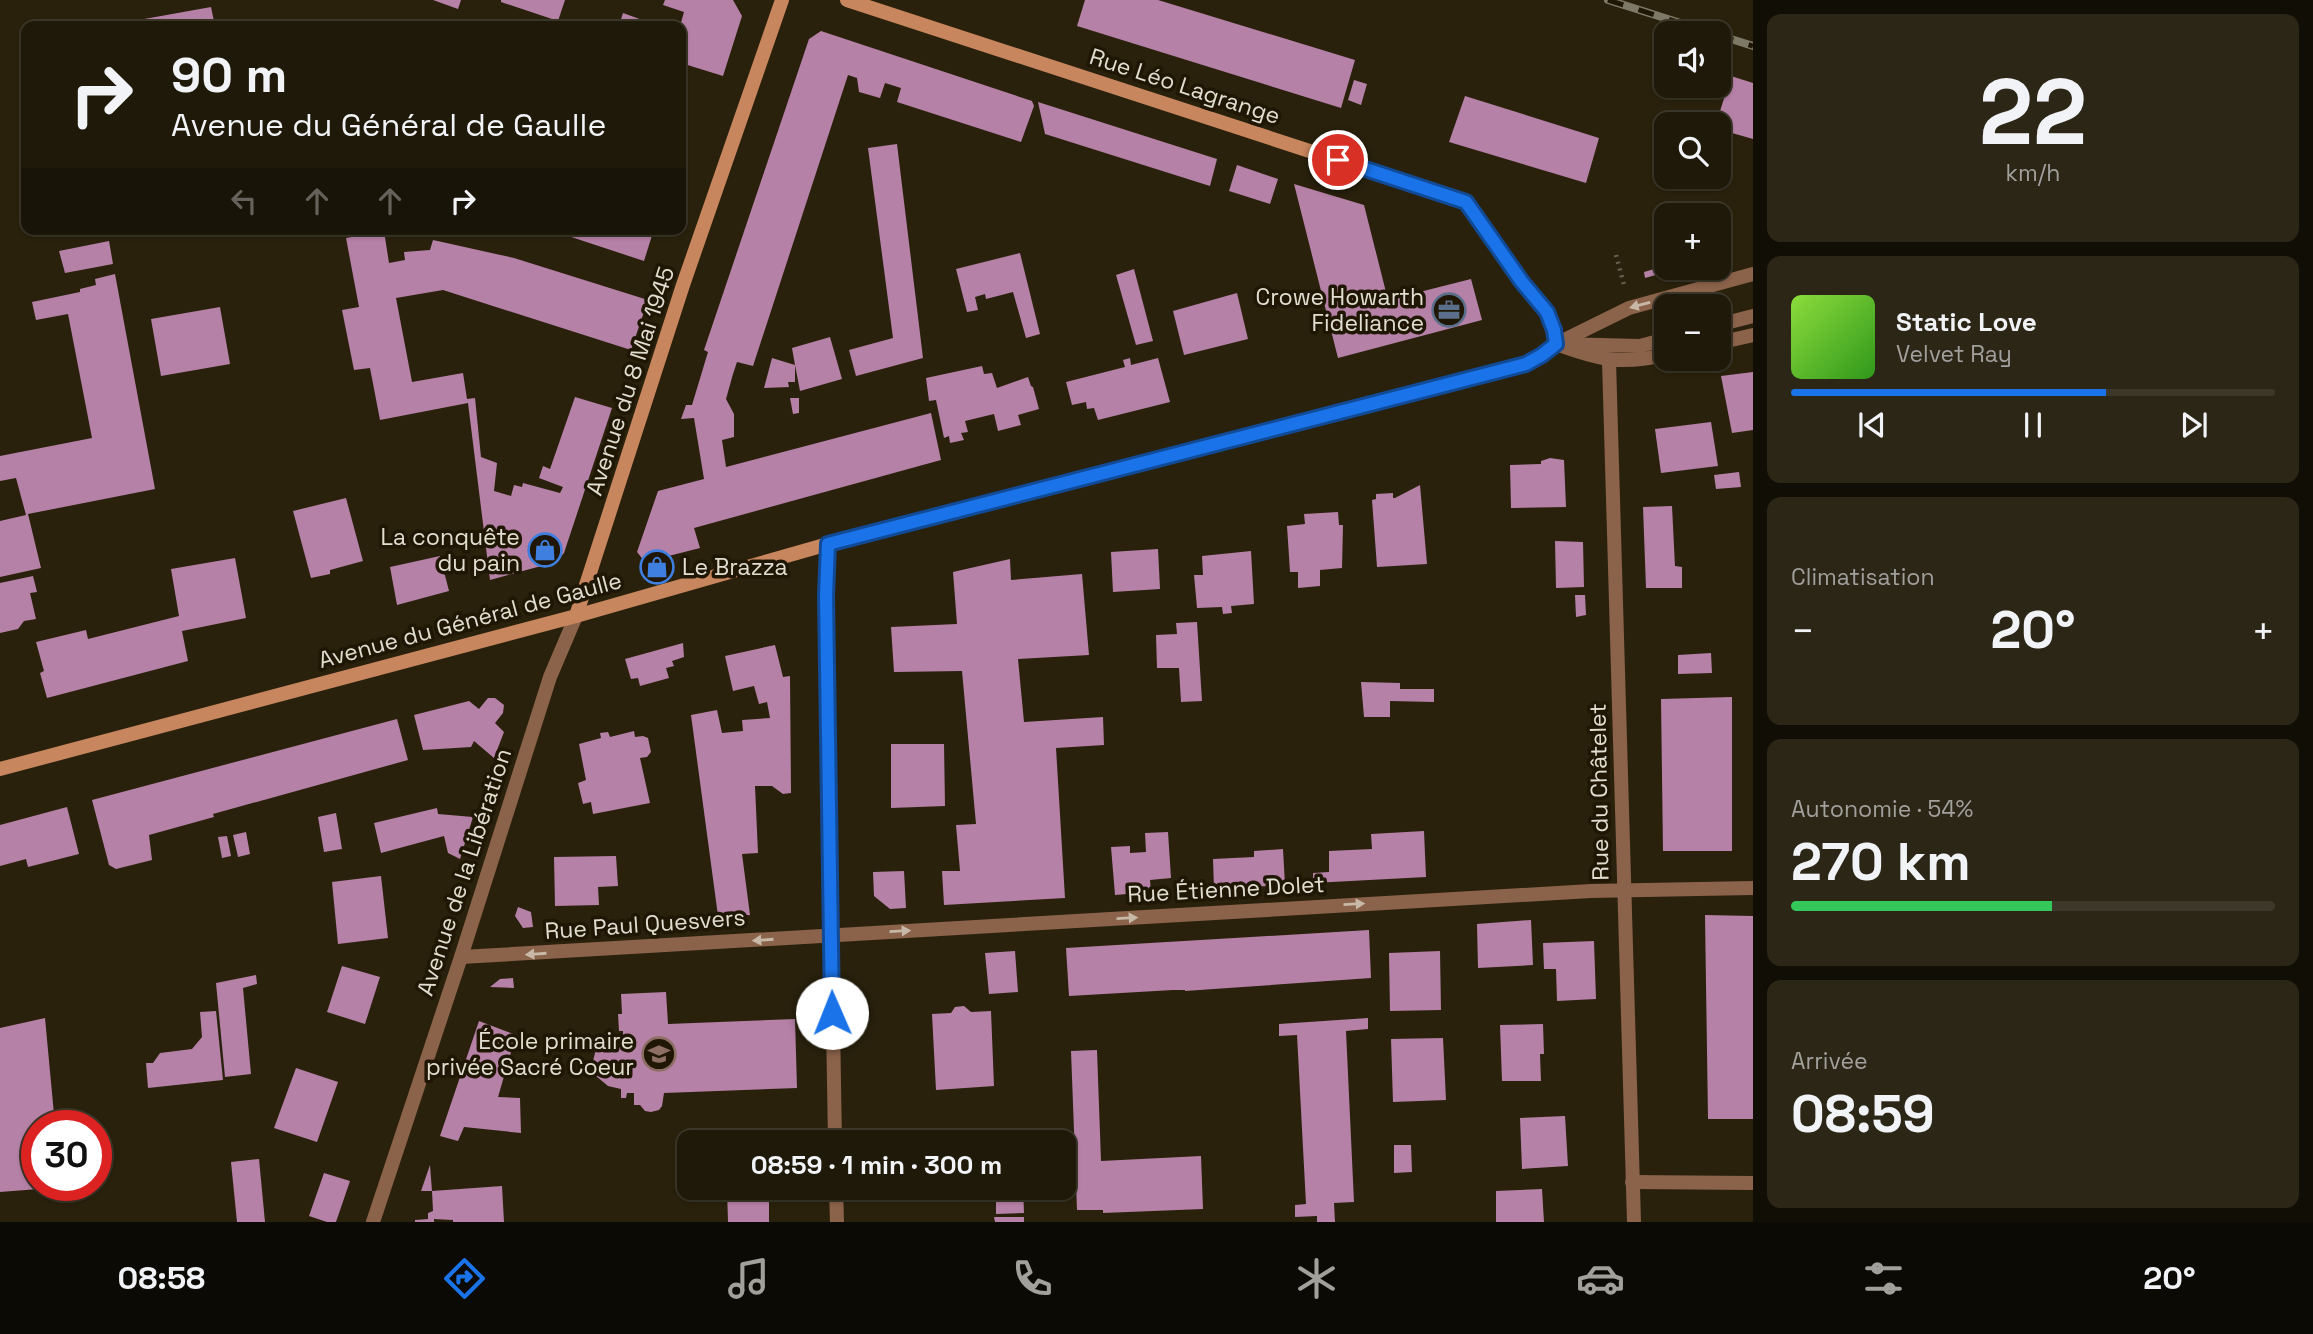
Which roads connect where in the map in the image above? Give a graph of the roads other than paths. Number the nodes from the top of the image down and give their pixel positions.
1 (782, 0) edge
2 (847, 0) edge
3 (1753, 274) edge
4 (1753, 316) edge
5 (1731, 322) edge
6 (1753, 335) edge
7 (1731, 340) edge
8 (1654, 342) edge
9 (1556, 344) junction
10 (1654, 358) edge
11 (1609, 361) junction
12 (828, 544) junction
13 (576, 617) junction
14 (0, 769) edge
15 (1753, 888) edge
16 (1624, 890) junction
17 (831, 935) junction
18 (461, 957) junction
19 (835, 1130) edge
20 (1632, 1182) junction
21 (1753, 1183) edge
22 (836, 1200) edge
23 (373, 1222) edge
24 (836, 1222) edge
25 (1634, 1222) edge

1 - 13 main road, Avenue du 8 Mai 1945
2 - 9 main road, Rue Léo Lagrange
3 -> 9 street
4 - 5 street
6 - 7 street
8 - 9 street
9 - 11 street
9 - 12 main road, Avenue du Général de Gaulle
10 - 11 street
11 - 16 street, Rue du Châtelet
12 - 13 main road, Avenue du Général de Gaulle
12 - 17 street
13 - 14 main road, Avenue du Général de Gaulle
13 - 18 street, Avenue de la Libération
15 - 16 street, Rue Étienne Dolet
17 -> 16 street, Rue Étienne Dolet
16 - 20 street, Rue du Châtelet
17 -> 18 street, Rue Paul Quesvers
17 - 19 street
18 - 23 street, Avenue de la Libération
20 - 21 street
20 - 25 street, Rue du Châtelet
22 - 24 street

